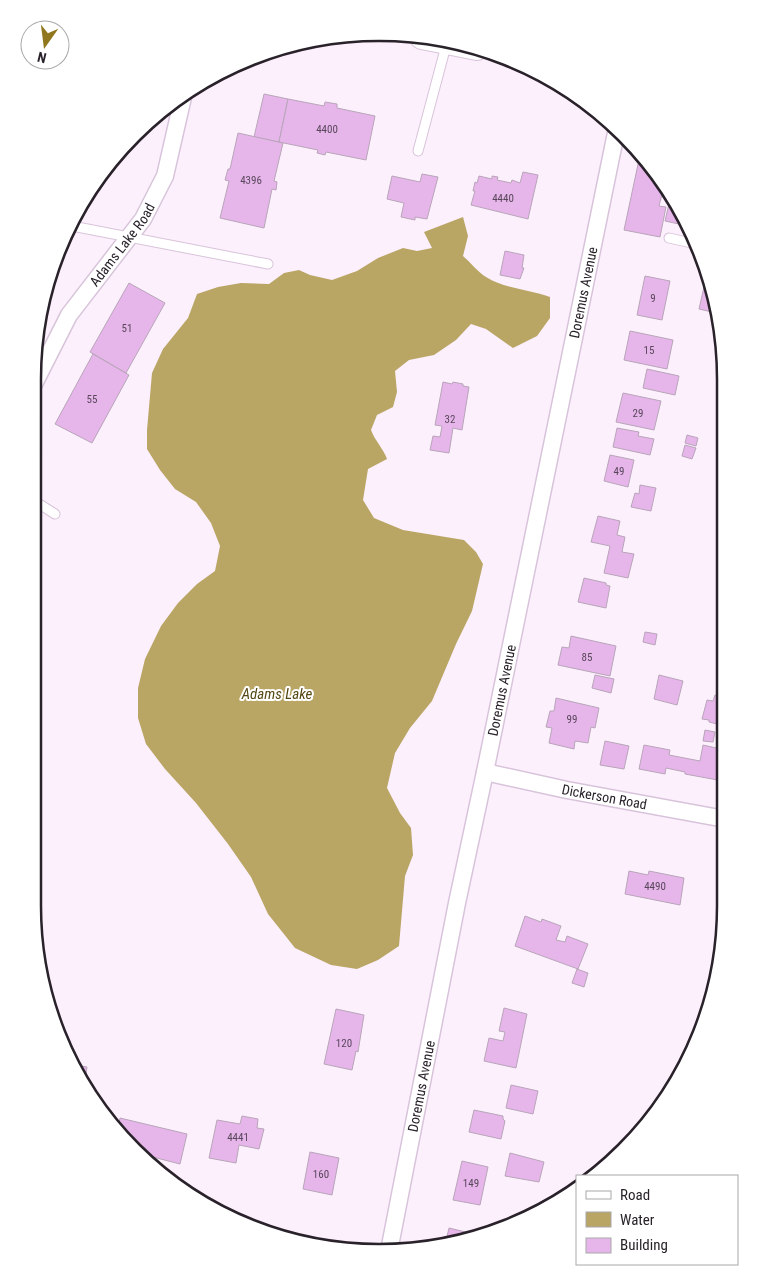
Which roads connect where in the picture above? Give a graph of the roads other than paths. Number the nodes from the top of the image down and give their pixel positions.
1 (445, 48) edge
2 (181, 105) edge
3 (615, 137) edge
4 (418, 151) dead end
5 (77, 227) edge
6 (129, 238) junction
7 (669, 238) dead end
8 (687, 242) edge
9 (268, 264) dead end
10 (41, 369) edge
11 (41, 505) edge
12 (55, 514) dead end
13 (485, 772) junction
14 (717, 818) edge
15 (391, 1243) edge

1 - 4 lane
2 - 6 street, Adams Lake Road
3 - 13 street, Doremus Avenue
5 - 6 lane
6 - 9 lane
6 - 10 street, Adams Lake Road
7 - 8 lane
11 - 12 lane
13 - 14 street, Dickerson Road
13 - 15 street, Doremus Avenue

